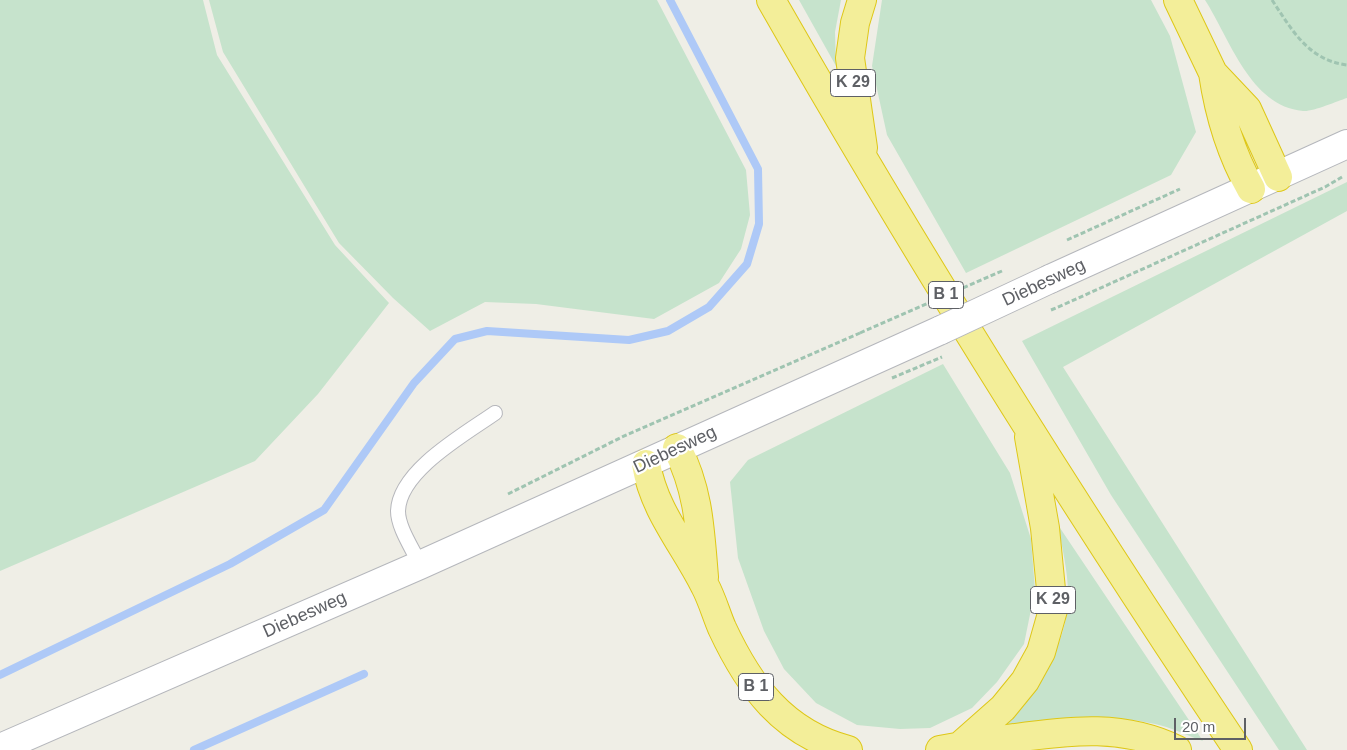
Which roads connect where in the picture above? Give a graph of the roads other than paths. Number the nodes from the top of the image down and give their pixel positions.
1 (770, 0) edge
2 (862, 0) edge
3 (1178, 0) edge
4 (1214, 73) junction
5 (1347, 144) edge
6 (866, 167) junction
7 (1278, 177) junction
8 (1251, 189) junction
9 (495, 413) dead end
10 (1026, 424) junction
11 (677, 448) junction
12 (646, 464) junction
13 (420, 565) junction
14 (705, 586) junction
15 (0, 748) edge
16 (950, 748) edge
17 (848, 750) edge
18 (1177, 750) edge
19 (1238, 750) edge

1 - 6 highway, B 1
2 - 6 highway, K 29
3 - 4 highway
4 - 7 highway
4 - 8 highway
5 - 7 main road, Diebesweg
6 - 10 highway, B 1
7 - 8 main road, Diebesweg
8 - 11 main road, Diebesweg, bridge
9 - 13 lane
10 - 16 highway, K 29
10 - 19 highway, B 1
11 - 12 main road, Diebesweg
11 - 14 highway, B 1
12 - 13 main road, Diebesweg
12 - 14 highway, B 1
13 - 15 main road, Diebesweg
14 - 17 highway, B 1
16 - 18 highway

